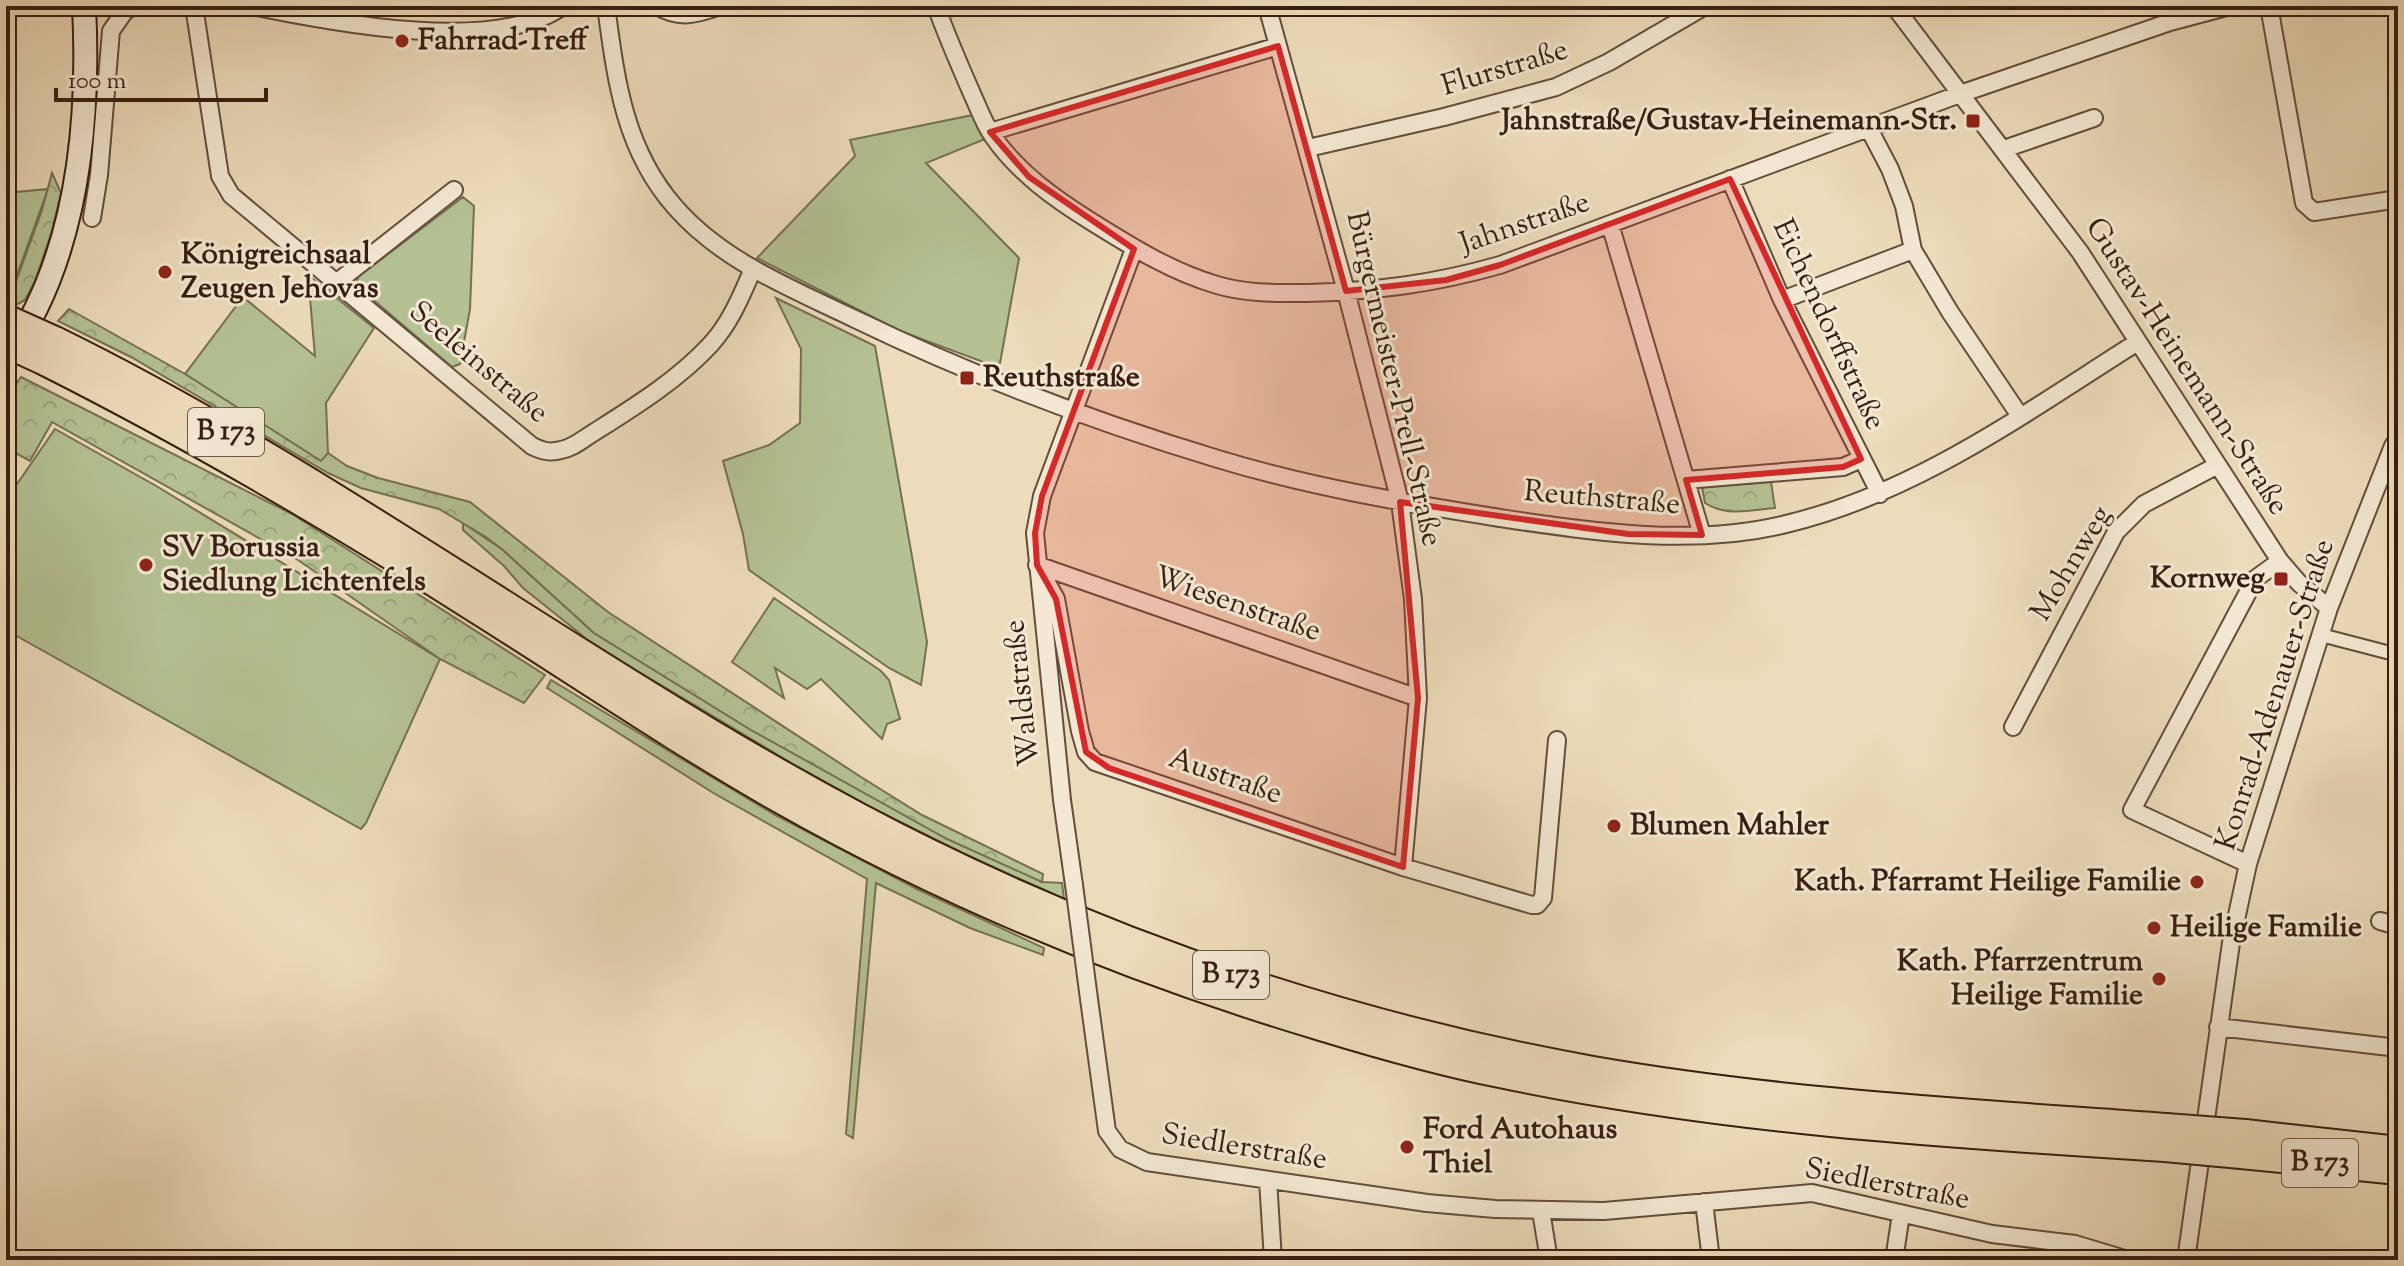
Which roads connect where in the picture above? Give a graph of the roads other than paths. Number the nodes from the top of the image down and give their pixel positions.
1 (84, 6) edge
2 (134, 6) edge
3 (194, 6) edge
4 (252, 6) edge
5 (563, 6) edge
6 (606, 6) edge
7 (657, 6) edge
8 (721, 6) edge
9 (958, 6) edge
10 (1267, 6) edge
11 (1276, 6) edge
12 (1705, 6) edge
13 (1894, 6) edge
14 (2230, 6) edge
15 (2269, 6) edge
16 (937, 8) edge
17 (2167, 14) edge
18 (1278, 46) junction
19 (1960, 94) junction
20 (2094, 118) dead end
21 (1869, 129) junction
22 (990, 132) junction
23 (1308, 148) junction
24 (2004, 149) junction
25 (1730, 179) junction
26 (454, 190) dead end
27 (2398, 199) edge
28 (92, 218) dead end
29 (1610, 224) junction
30 (1134, 249) junction
31 (1913, 250) junction
32 (753, 269) junction
33 (336, 283) junction
34 (1346, 291) junction
35 (1782, 300) junction
36 (6, 318) edge
37 (2136, 343) junction
38 (6, 344) edge
39 (50, 351) junction
40 (6, 359) edge
41 (1072, 411) junction
42 (2020, 416) junction
43 (2398, 438) edge
44 (1861, 459) junction
45 (2216, 466) junction
46 (1686, 480) junction
47 (1880, 494) junction
48 (1400, 502) junction
49 (1702, 535) junction
50 (2280, 561) junction
51 (1037, 565) junction
52 (2329, 608) junction
53 (2321, 635) junction
54 (2398, 655) edge
55 (1418, 698) junction
56 (2013, 727) dead end
57 (1557, 740) dead end
58 (2248, 864) junction
59 (1403, 867) junction
60 (2380, 921) dead end
61 (2398, 926) edge
62 (2218, 1027) junction
63 (2398, 1048) edge
64 (1115, 1144) joint
65 (2243, 1144) junction
66 (2398, 1150) edge
67 (2398, 1171) edge
68 (1268, 1180) junction
69 (1704, 1202) junction
70 (1541, 1211) junction
71 (1901, 1214) junction
72 (2073, 1252) edge
73 (1273, 1260) edge
74 (1549, 1260) edge
75 (1711, 1260) edge
76 (1894, 1260) edge
77 (2128, 1260) edge
78 (2186, 1260) edge

1 - 40 main road
2 - 28 street
3 - 33 street, Seeleinstraße
4 - 5 street
6 - 32 street, Reuthstraße
7 - 8 street
9 - 16 street
10 - 11 street
10 - 18 street, Bürgermeister-Prell-Straße
12 - 23 street, Flurstraße
13 - 19 street, Gustav-Heinemann-Straße
14 - 17 street, Jahnstraße
15 - 27 street
16 - 22 street, Jahnstraße
17 - 19 street, Jahnstraße
18 - 22 street
18 - 23 street, Bürgermeister-Prell-Straße
19 - 21 street, Jahnstraße
19 - 24 street, Gustav-Heinemann-Straße
20 - 24 street
21 - 25 street, Jahnstraße
21 - 31 street
22 - 30 street, Jahnstraße
23 - 34 street, Bürgermeister-Prell-Straße
24 - 37 street, Gustav-Heinemann-Straße
25 - 29 street, Jahnstraße
25 - 35 street, Eichendorffstraße
26 - 33 street
29 - 34 street, Jahnstraße
29 - 46 street
30 - 34 street, Jahnstraße
30 - 41 street, Waldstraße
31 - 35 street
31 - 42 street
32 - 33 street, Seeleinstraße
32 - 41 street, Reuthstraße
34 - 48 street, Bürgermeister-Prell-Straße
35 - 44 street, Eichendorffstraße
36 - 39 highway, B 173, bridge
37 - 42 street, Reuthstraße
37 - 45 street, Gustav-Heinemann-Straße
38 - 39 highway, B 173, bridge
39 - 65 highway, B 173, bridge
41 - 48 street, Reuthstraße
41 - 51 street, Waldstraße
42 - 47 street, Reuthstraße
43 - 52 street, Konrad-Adenauer-Straße
44 - 46 street
44 - 47 street, Eichendorffstraße
45 - 50 street, Gustav-Heinemann-Straße
45 - 56 street, Mohnweg
46 - 49 street
47 - 49 street, Reuthstraße
48 - 49 street, Reuthstraße
48 - 55 street, Bürgermeister-Prell-Straße
50 - 52 street, Gustav-Heinemann-Straße
50 - 58 street
51 - 55 street, Wiesenstraße
51 - 59 street, Austraße
51 - 64 street, Waldstraße, bridge
52 - 53 street, Konrad-Adenauer-Straße
53 - 54 street
53 - 58 street, Konrad-Adenauer-Straße
55 - 59 street, Bürgermeister-Prell-Straße
57 - 59 street, Austraße
58 - 62 street, Konrad-Adenauer-Straße
60 - 61 street
62 - 63 street
62 - 78 street, Konrad-Adenauer-Straße
64 - 68 street, Siedlerstraße
65 - 66 highway, B 173
65 - 67 highway, B 173
68 - 70 street, Siedlerstraße
68 - 73 street
69 - 70 street, Siedlerstraße
69 - 71 street, Siedlerstraße
69 - 75 street
70 - 74 street
71 - 72 street, Siedlerstraße
71 - 76 street
72 - 77 street, Siedlerstraße

